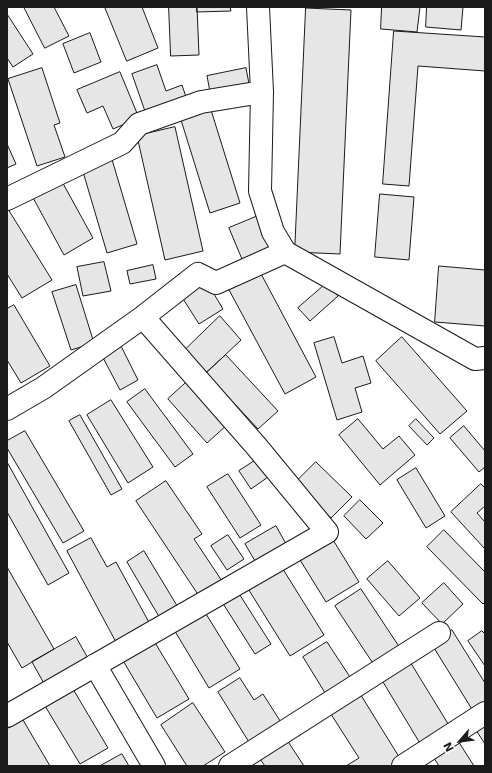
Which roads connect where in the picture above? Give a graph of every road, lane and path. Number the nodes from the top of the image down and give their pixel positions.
1 (258, 7) edge
2 (262, 92) junction
3 (7, 199) edge
4 (285, 252) junction
5 (143, 317) junction
6 (485, 358) edge
7 (7, 409) edge
8 (439, 633) dead end
9 (95, 665) junction
10 (485, 713) edge
11 (7, 716) edge
12 (154, 766) edge
13 (230, 766) edge
14 (403, 766) edge

1 - 2 street
2 - 3 street
2 - 4 street
4 - 5 street
4 - 6 street
5 - 7 street
5 - 9 street
8 - 13 street
9 - 11 street
9 - 12 street
10 - 14 street

